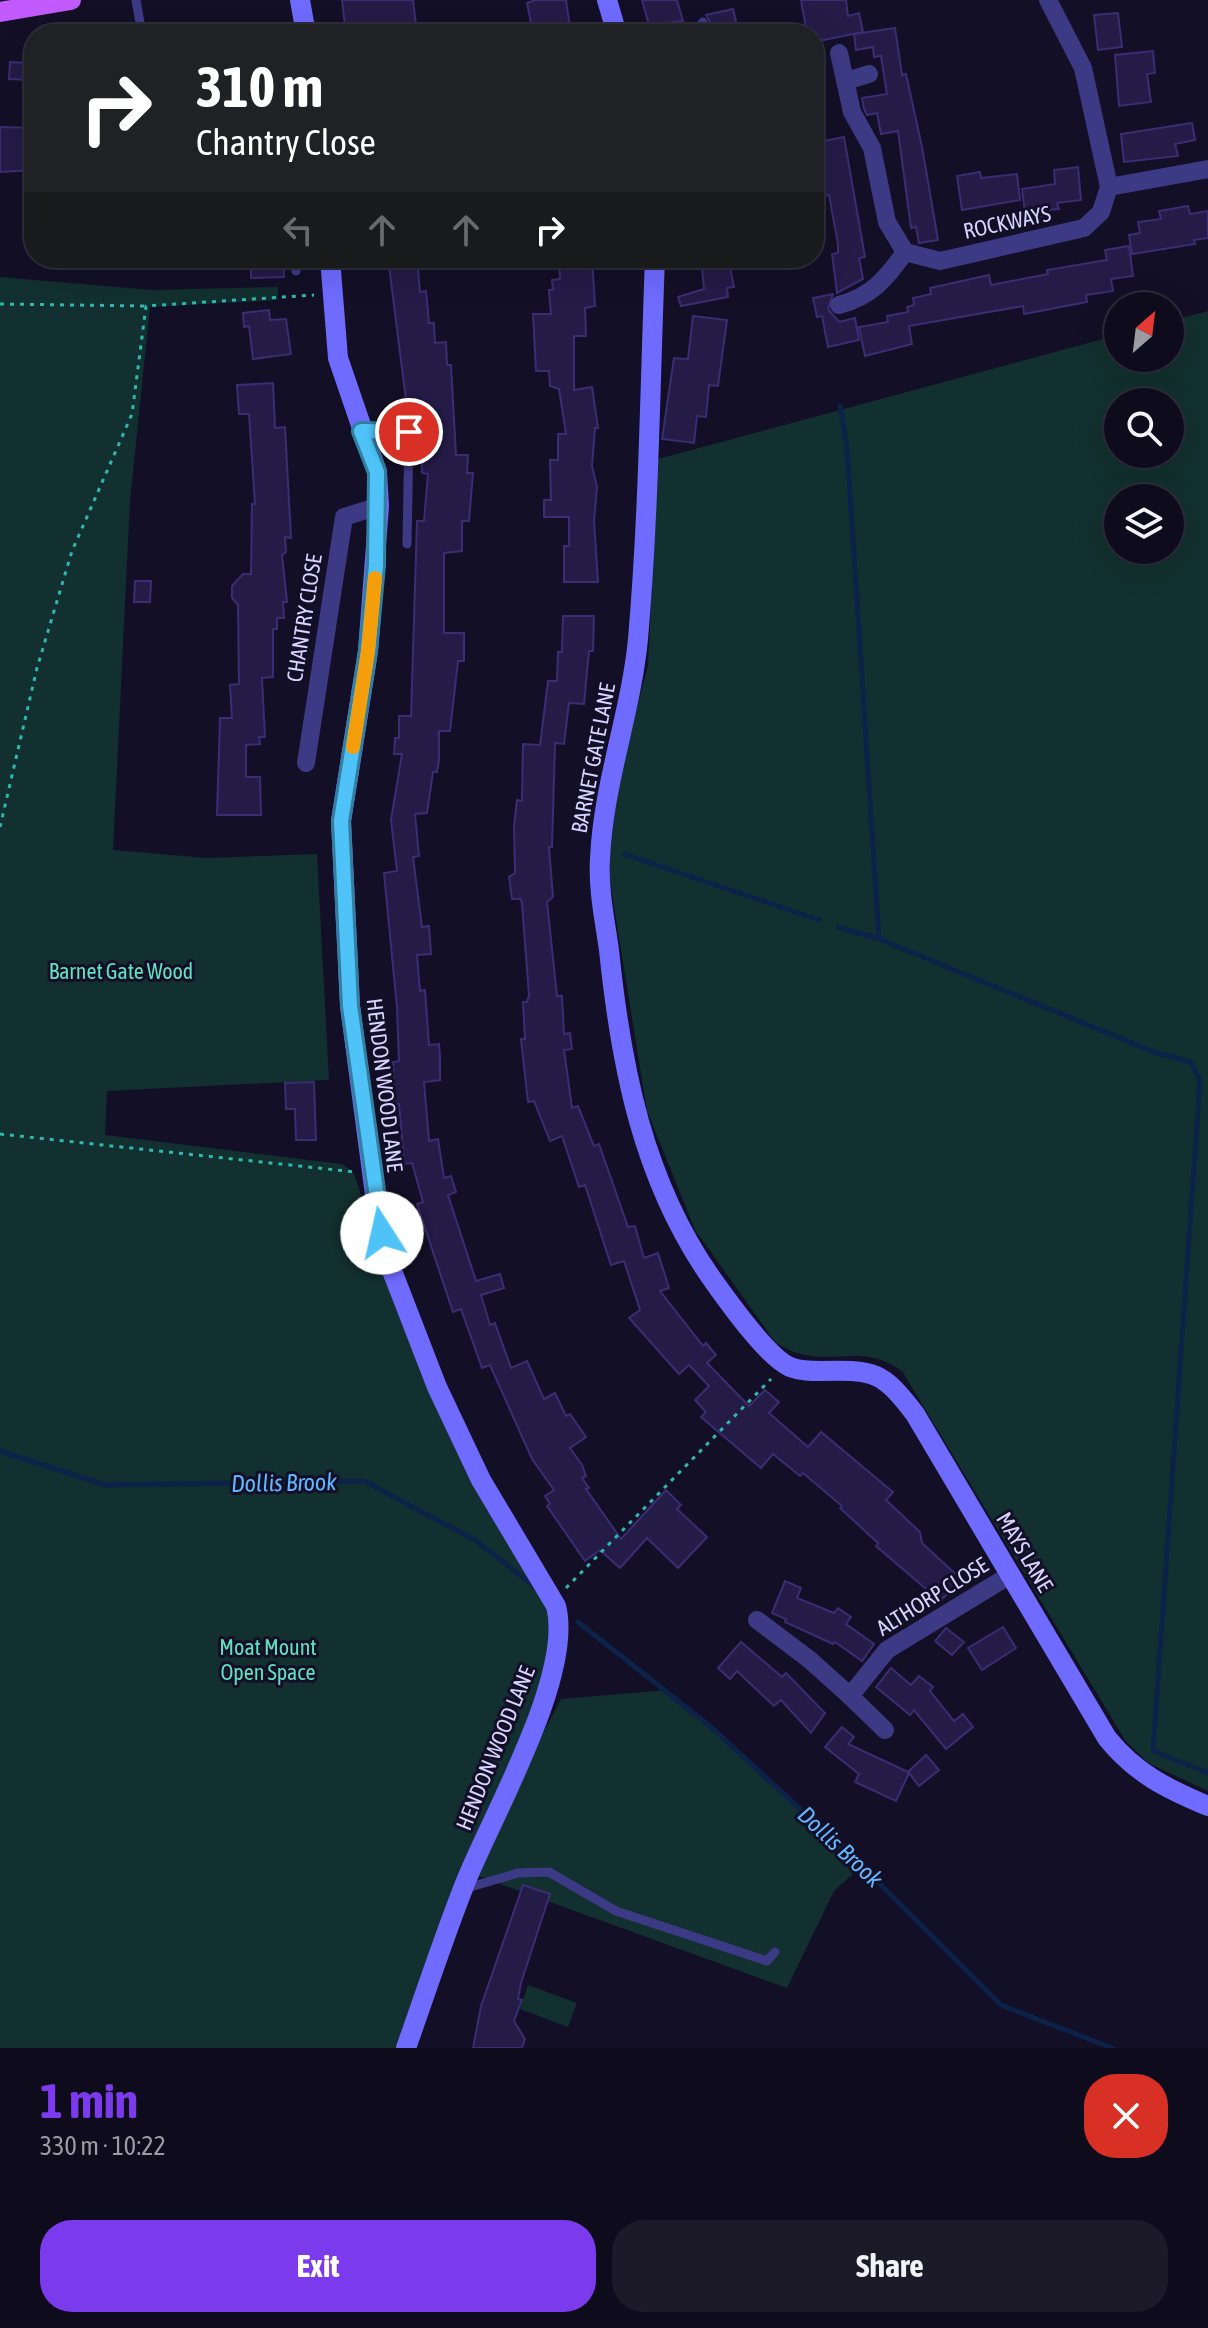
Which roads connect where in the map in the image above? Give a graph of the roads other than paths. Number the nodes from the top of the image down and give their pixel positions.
1 (71, 0) edge
2 (136, 0) edge
3 (300, 0) edge
4 (607, 0) edge
5 (1048, 0) edge
6 (0, 12) edge
7 (140, 24) edge
8 (304, 24) edge
9 (614, 24) edge
10 (839, 53) dead end
11 (869, 74) dead end
12 (846, 81) junction
13 (1208, 169) edge
14 (1109, 187) junction
15 (905, 252) junction
16 (296, 268) edge
17 (331, 268) edge
18 (655, 268) edge
19 (296, 271) dead end
20 (839, 305) dead end
21 (361, 431) junction
22 (379, 506) junction
23 (407, 544) dead end
24 (306, 763) dead end
25 (784, 1364) joint
26 (1010, 1575) junction
27 (757, 1620) dead end
28 (850, 1696) junction
29 (885, 1730) dead end
30 (1208, 1806) edge
31 (463, 1890) junction
32 (775, 1952) dead end
33 (406, 2048) edge

1 - 6 main road
2 - 7 lane
3 - 8 main road
4 - 9 main road
5 - 14 street
10 - 12 street
11 - 12 street
12 - 15 street
13 - 14 street
14 - 15 street, ROCKWAYS
15 - 20 street
16 - 19 lane
17 - 21 main road, HENDON WOOD LANE
18 - 25 main road, BARNET GATE LANE
21 - 22 main road, HENDON WOOD LANE
21 - 23 lane
22 - 24 street, CHANTRY CLOSE
22 - 31 main road, HENDON WOOD LANE
25 - 26 main road, MAYS LANE
26 - 28 street, ALTHORP CLOSE
26 - 30 main road, MAYS LANE
27 - 28 street
28 - 29 street
31 - 32 lane
31 - 33 main road, HENDON WOOD LANE

